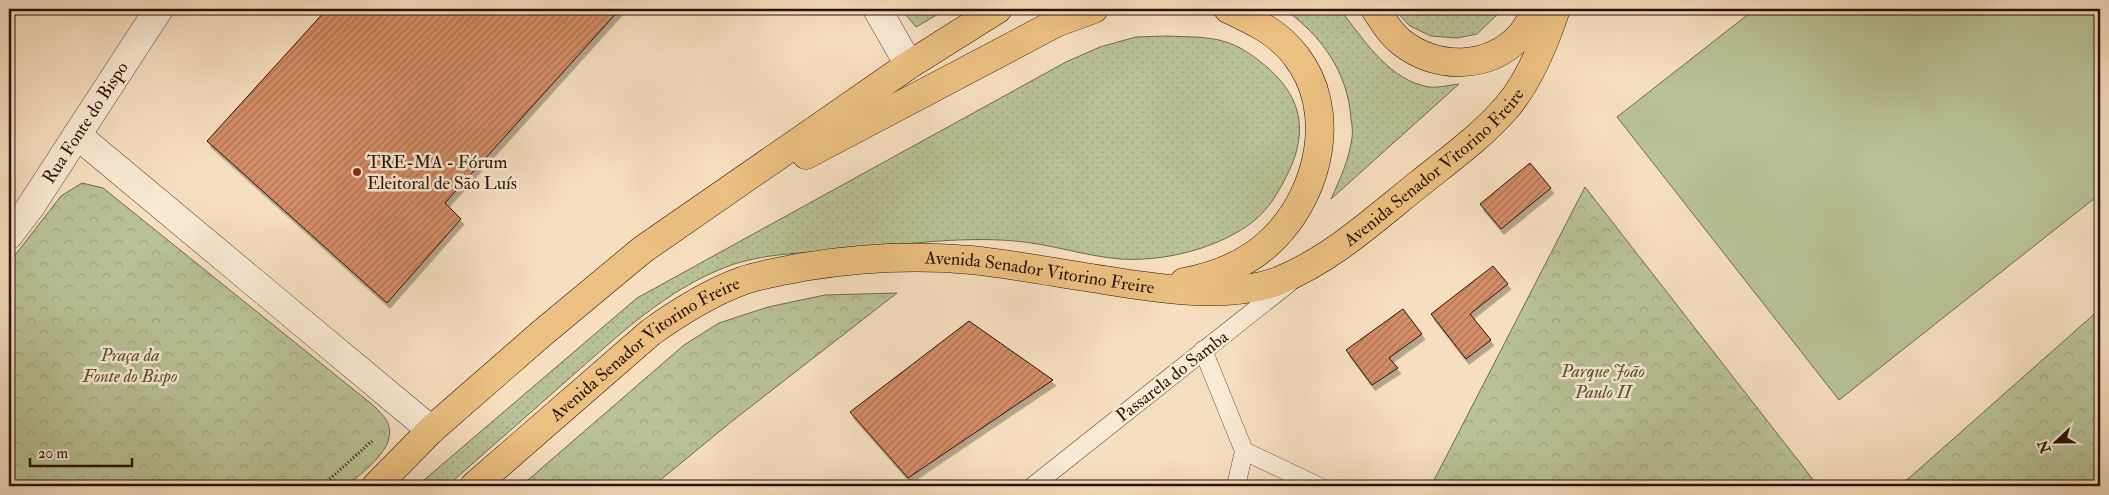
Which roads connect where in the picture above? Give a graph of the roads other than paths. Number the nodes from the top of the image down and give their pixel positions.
1 (159, 9) edge
2 (877, 9) edge
3 (998, 9) edge
4 (1094, 9) edge
5 (1228, 9) edge
6 (1375, 9) edge
7 (1538, 9) edge
8 (1556, 9) edge
9 (909, 65) junction
10 (77, 135) junction
11 (700, 211) junction
12 (9, 235) edge
13 (1311, 265) junction
14 (1122, 283) junction
15 (1204, 350) junction
16 (431, 430) junction
17 (1244, 451) junction
18 (376, 486) edge
19 (474, 486) edge
20 (1033, 486) edge
21 (1236, 486) edge
22 (1318, 486) edge

1 - 10 street, Rua Fonte do Bispo
2 - 9 street
3 - 9 main road
4 - 11 main road
5 - 14 main road
6 - 7 main road
8 - 13 main road, Avenida Senador Vitorino Freire
9 - 11 main road
10 - 12 street, Rua Fonte do Bispo
10 - 16 street
11 - 16 main road
13 - 14 main road, Avenida Senador Vitorino Freire
13 - 15 lane, Passarela do Samba
14 - 19 main road, Avenida Senador Vitorino Freire
15 - 17 lane
15 - 20 lane, Passarela do Samba
16 - 18 main road
17 - 21 lane
17 - 22 lane

